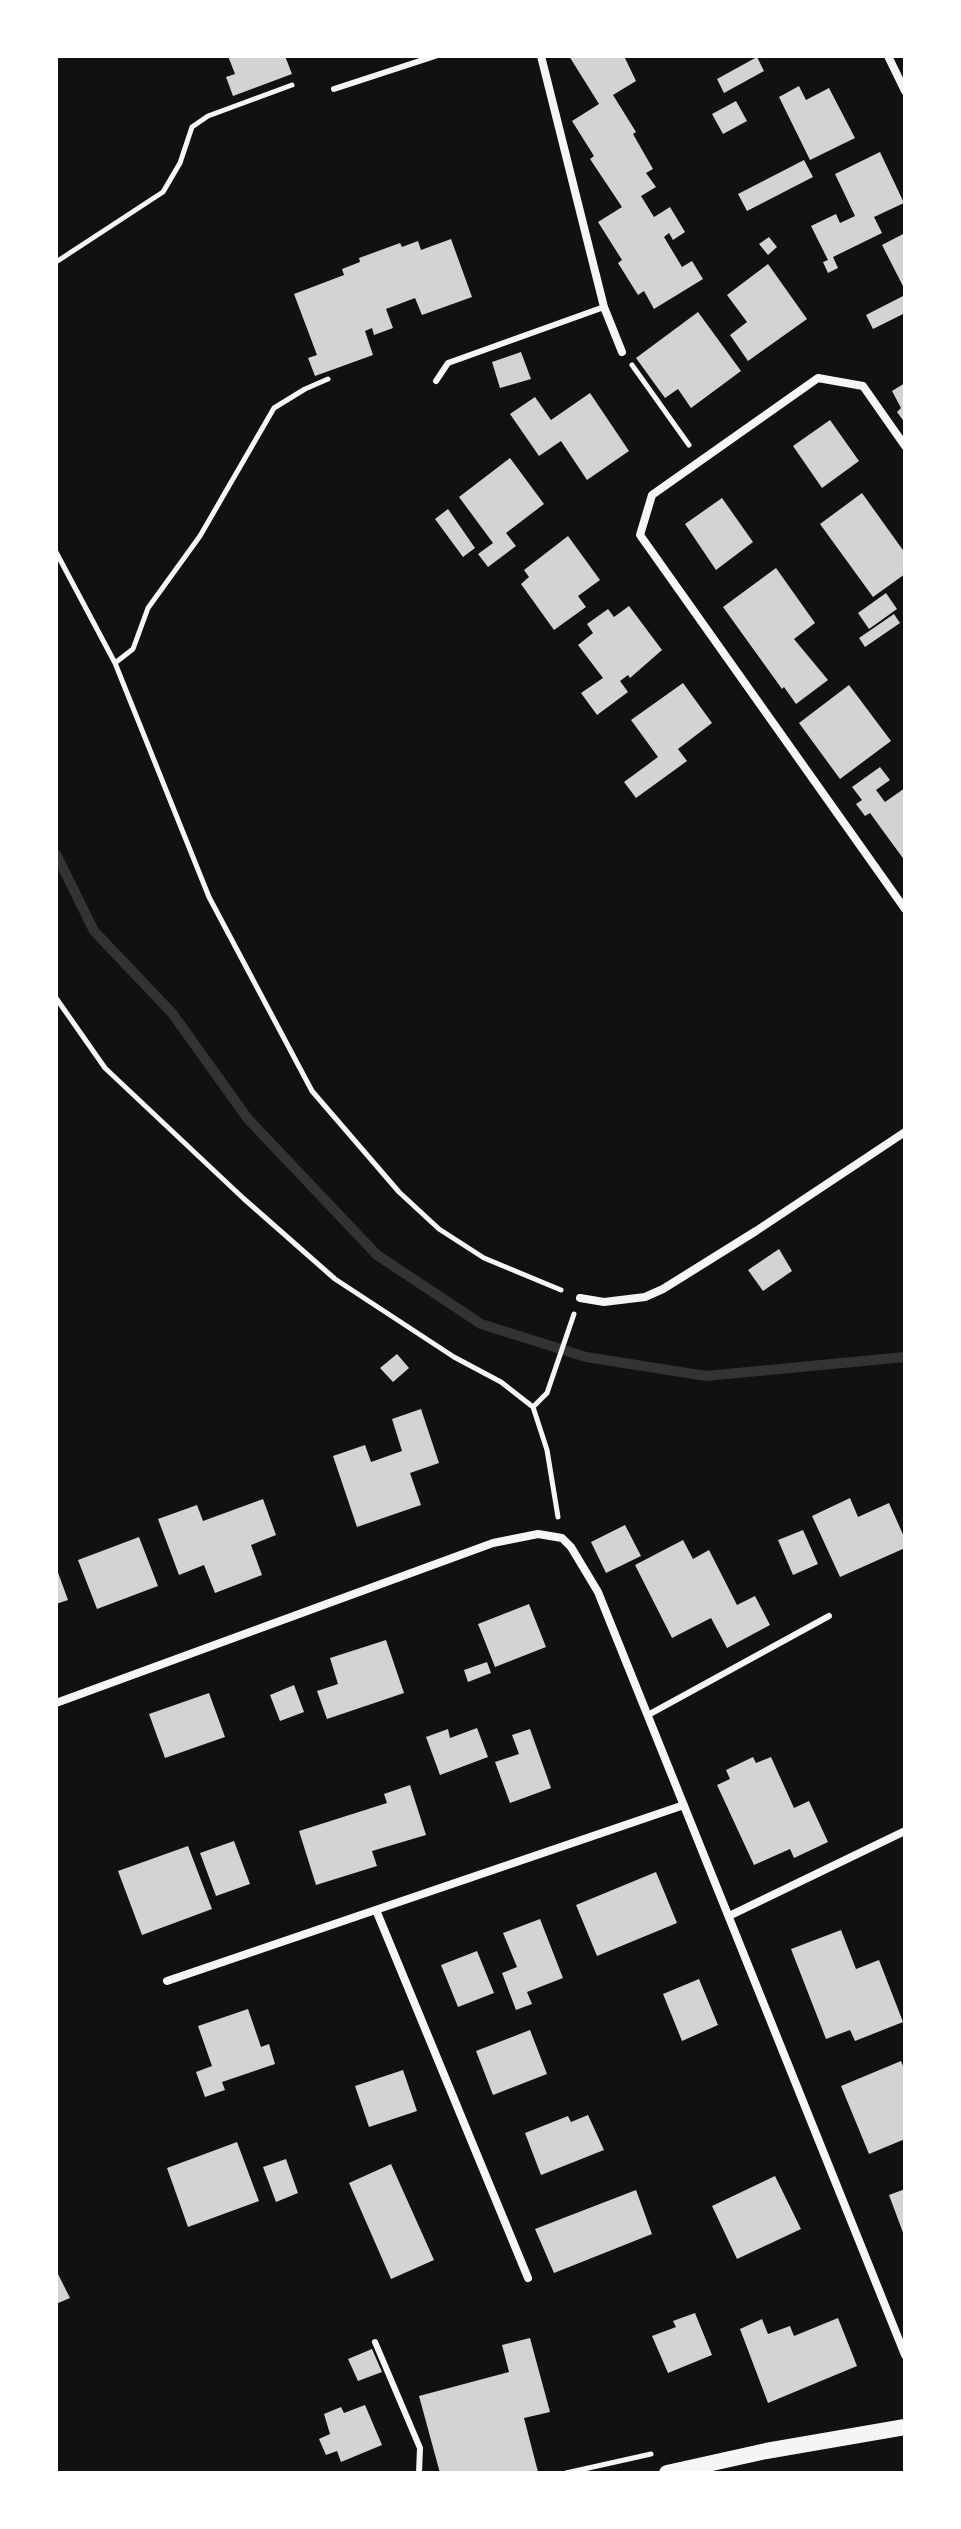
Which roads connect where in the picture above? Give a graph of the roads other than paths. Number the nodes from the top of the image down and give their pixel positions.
1 (435, 56) edge
2 (541, 56) edge
3 (888, 56) edge
4 (334, 89) dead end
5 (905, 91) edge
6 (604, 307) junction
7 (622, 352) road end
8 (436, 381) dead end
9 (905, 446) edge
10 (905, 909) edge
11 (905, 1132) edge
12 (580, 1298) road end
13 (829, 1616) dead end
14 (56, 1703) edge
15 (648, 1715) junction
16 (684, 1805) junction
17 (905, 1831) edge
18 (376, 1910) junction
19 (729, 1916) junction
20 (167, 1981) dead end
21 (528, 2278) dead end
22 (375, 2342) dead end
23 (905, 2355) edge
24 (905, 2427) edge
25 (419, 2473) edge
26 (667, 2473) edge

1 - 4 lane
2 - 6 street
3 - 5 street
6 - 7 street
6 - 8 lane
9 - 10 street
11 - 12 street
13 - 15 lane
14 - 15 street
15 - 16 street
16 - 18 street
16 - 19 street
17 - 19 street
18 - 20 street
18 - 21 street
19 - 23 street
22 - 25 lane
24 - 26 main road

